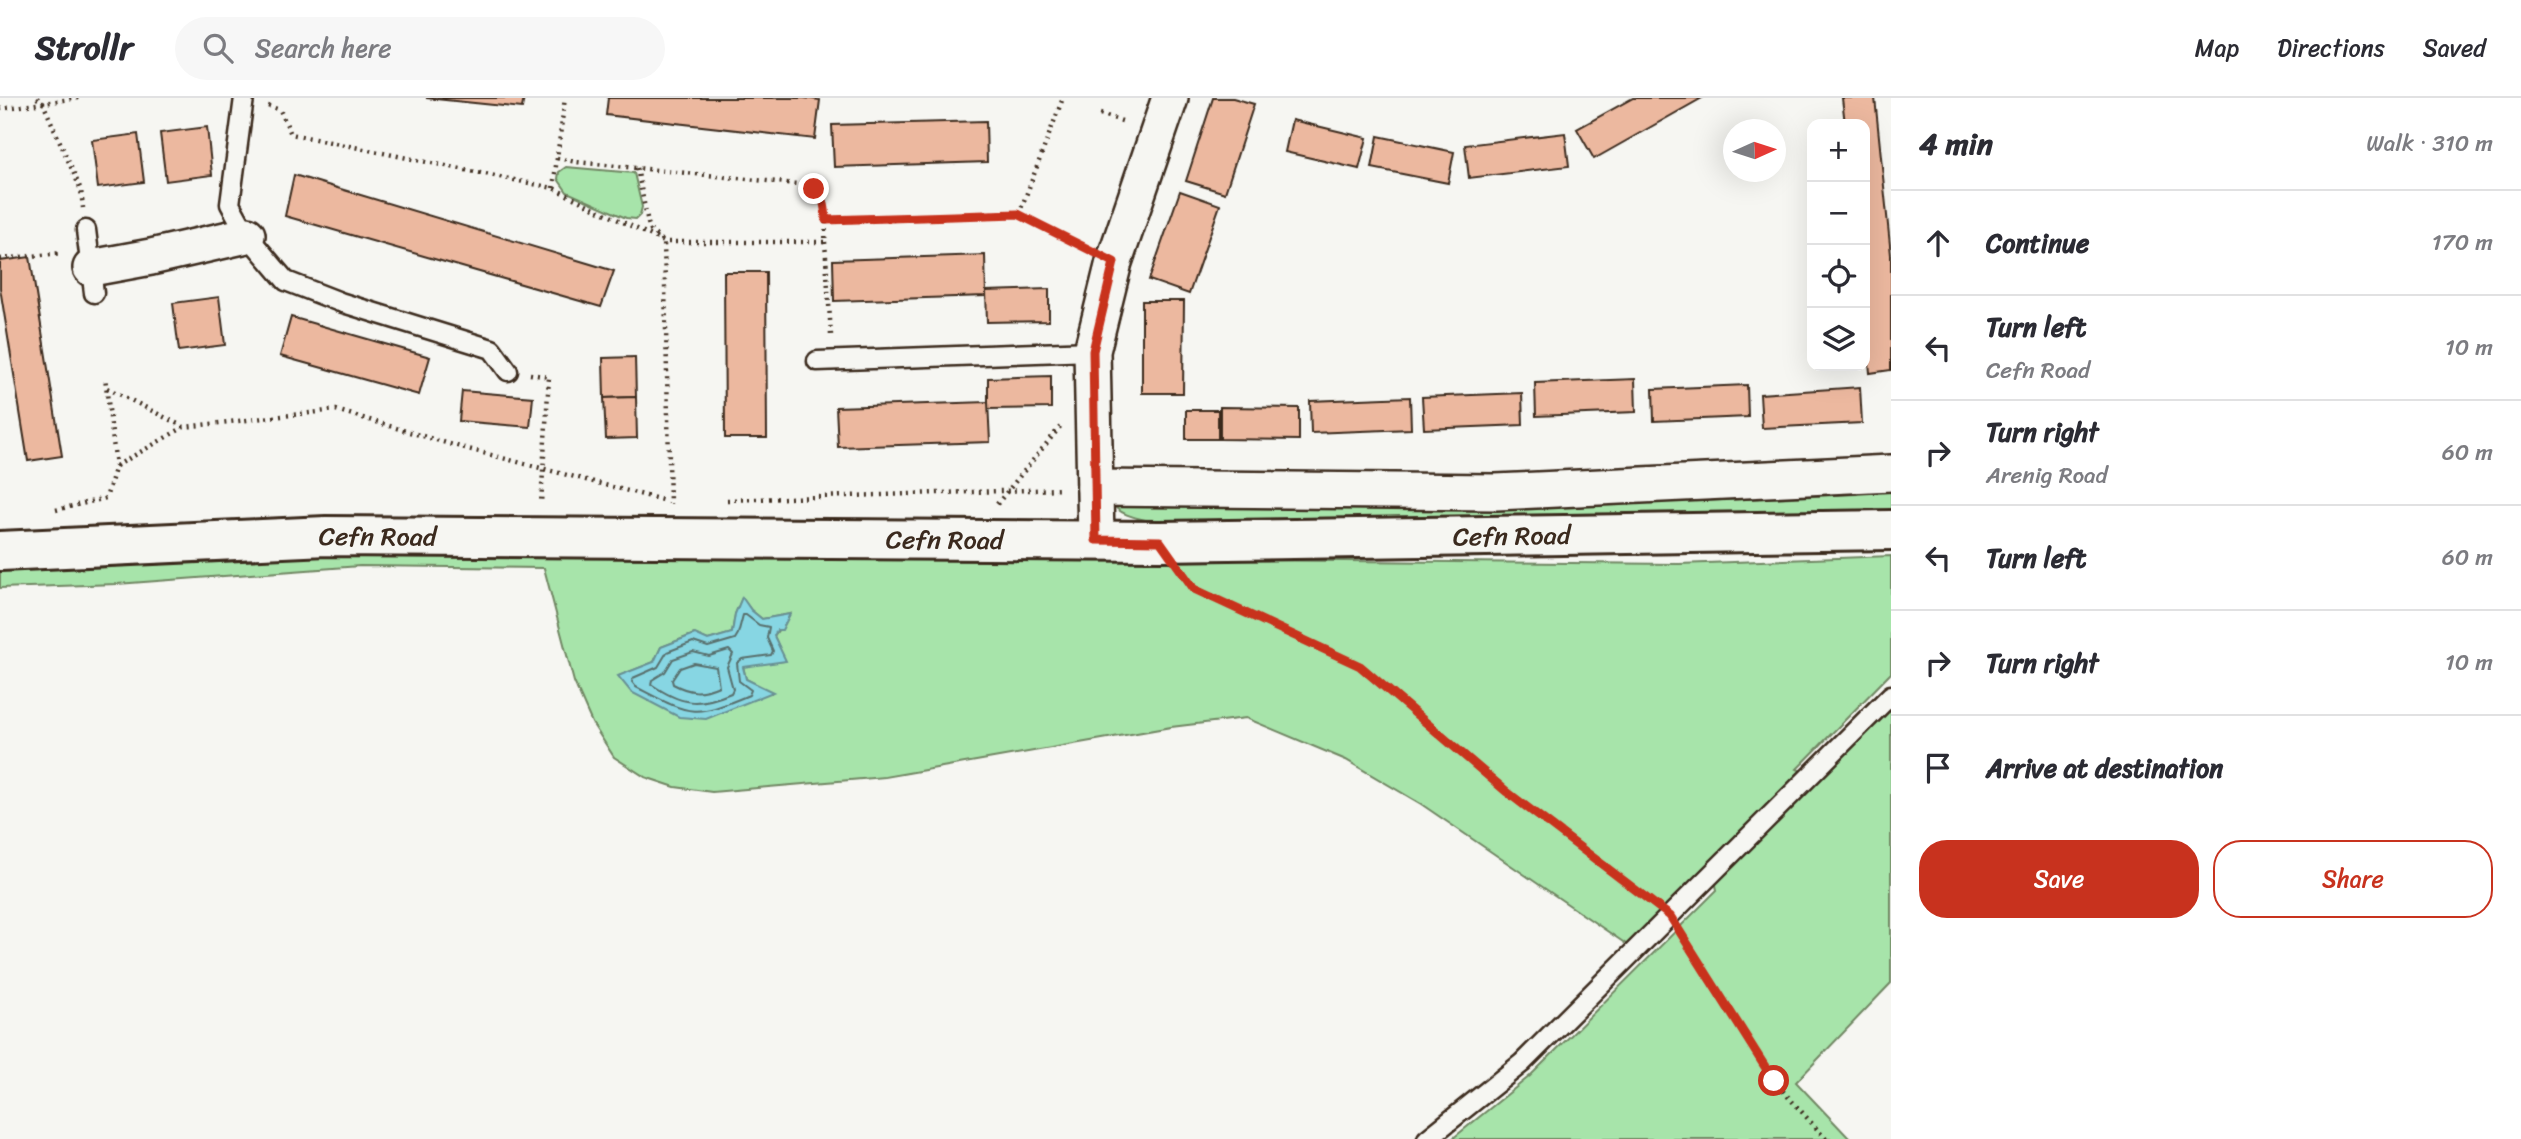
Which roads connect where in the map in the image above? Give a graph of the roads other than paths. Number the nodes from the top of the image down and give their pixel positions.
1 (1170, 98) edge
2 (244, 99) edge
3 (86, 230) road end
4 (247, 235) junction
5 (91, 270) joint
6 (825, 361) road end
7 (1093, 368) junction
8 (508, 371) road end
9 (1891, 473) edge
10 (1095, 488) junction
11 (1891, 530) edge
12 (1096, 540) junction
13 (0, 551) edge
14 (1891, 695) edge
15 (1427, 1139) edge

1 - 7 street
2 - 4 lane
3 - 5 lane
4 - 5 street
4 - 8 lane
6 - 7 lane
7 - 10 street
9 - 10 street, Cefn Road
10 - 12 street
11 - 12 street, Cefn Road
12 - 13 street, Cefn Road
14 - 15 lane

